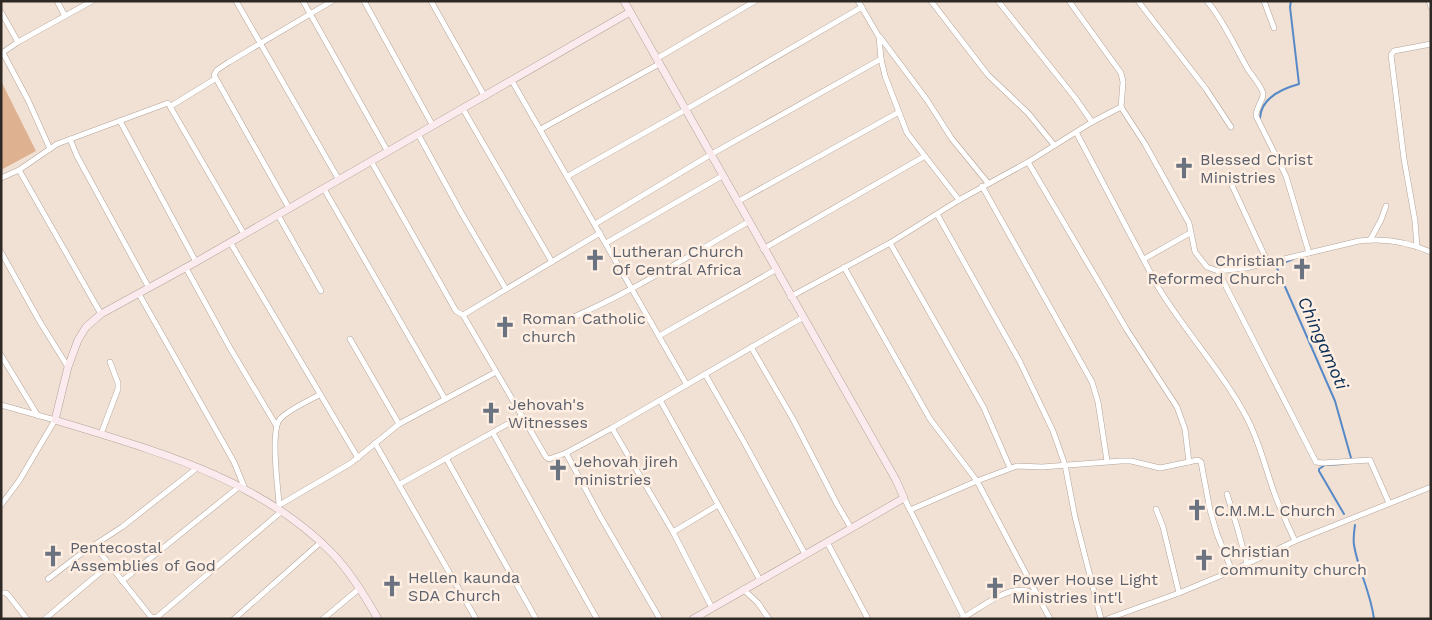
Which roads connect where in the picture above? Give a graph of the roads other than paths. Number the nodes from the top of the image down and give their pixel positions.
1 (57, 1) edge
2 (92, 1) edge
3 (236, 1) edge
4 (303, 1) edge
5 (332, 1) edge
6 (364, 1) edge
7 (431, 1) edge
8 (624, 1) edge
9 (755, 1) edge
10 (858, 1) edge
11 (931, 1) edge
12 (998, 1) edge
13 (1069, 1) edge
14 (1138, 1) edge
15 (1207, 1) edge
16 (1264, 1) edge
17 (1430, 1) edge
18 (862, 7) junction
19 (1431, 7) edge
20 (1, 12) edge
21 (630, 12) junction
22 (310, 14) junction
23 (65, 16) junction
24 (1274, 28) dead end
25 (879, 36) junction
26 (18, 42) junction
27 (260, 42) junction
28 (1431, 44) edge
29 (2, 53) edge
30 (881, 59) junction
31 (658, 61) junction
32 (215, 79) junction
33 (512, 81) junction
34 (485, 97) junction
35 (171, 106) junction
36 (1121, 107) junction
37 (463, 109) junction
38 (685, 110) junction
39 (899, 112) junction
40 (120, 121) junction
41 (1092, 122) junction
42 (433, 126) junction
43 (1231, 127) dead end
44 (541, 129) junction
45 (1076, 132) junction
46 (418, 134) junction
47 (70, 139) junction
48 (1054, 146) junction
49 (50, 149) junction
50 (388, 152) junction
51 (710, 155) junction
52 (925, 156) junction
53 (371, 161) junction
54 (1028, 162) junction
55 (19, 170) junction
56 (568, 176) junction
57 (722, 176) junction
58 (1, 178) edge
59 (340, 180) junction
60 (1230, 181) dead end
61 (985, 185) junction
62 (324, 188) junction
63 (958, 200) junction
64 (737, 202) junction
65 (1386, 206) dead end
66 (289, 208) junction
67 (937, 214) junction
68 (278, 215) junction
69 (748, 222) junction
70 (595, 224) junction
71 (600, 233) junction
72 (1190, 233) junction
73 (244, 234) junction
74 (1370, 240) junction
75 (230, 242) junction
76 (606, 243) junction
77 (890, 243) junction
78 (1417, 247) junction
79 (763, 249) junction
80 (1, 252) edge
81 (1431, 252) edge
82 (1310, 253) junction
83 (1144, 259) junction
84 (196, 262) junction
85 (552, 262) junction
86 (1268, 263) junction
87 (844, 267) junction
88 (186, 268) junction
89 (775, 270) junction
90 (1218, 271) junction
91 (149, 288) junction
92 (506, 289) junction
93 (633, 289) junction
94 (321, 291) dead end
95 (139, 294) junction
96 (790, 297) junction
97 (100, 314) junction
98 (463, 315) junction
99 (802, 318) junction
100 (562, 322) dead end
101 (660, 336) junction
102 (350, 339) dead end
103 (751, 348) junction
104 (1, 355) edge
105 (110, 362) dead end
106 (68, 367) junction
107 (496, 372) junction
108 (705, 374) junction
109 (687, 385) junction
110 (319, 395) junction
111 (445, 399) junction
112 (660, 400) junction
113 (1, 405) edge
114 (38, 416) junction
115 (522, 416) junction
116 (55, 420) junction
117 (399, 424) junction
118 (276, 425) junction
119 (612, 428) junction
120 (493, 433) junction
121 (101, 434) junction
122 (375, 443) junction
123 (566, 453) junction
124 (358, 458) junction
125 (446, 458) junction
126 (1107, 461) junction
127 (1189, 462) junction
128 (1065, 465) junction
129 (198, 468) junction
130 (1010, 468) junction
131 (977, 481) junction
132 (400, 484) junction
133 (242, 487) junction
134 (1431, 487) edge
135 (1226, 494) dead end
136 (904, 498) junction
137 (1389, 502) junction
138 (1, 505) edge
139 (718, 505) junction
140 (279, 507) junction
141 (1156, 509) dead end
142 (910, 510) junction
143 (851, 528) junction
144 (673, 532) junction
145 (1295, 541) junction
146 (321, 542) junction
147 (826, 542) junction
148 (94, 545) junction
149 (805, 554) junction
150 (1247, 564) junction
151 (109, 565) junction
152 (1232, 571) junction
153 (48, 579) dead end
154 (760, 580) junction
155 (122, 581) junction
156 (360, 588) junction
157 (743, 589) junction
158 (1, 593) edge
159 (1179, 593) junction
160 (1038, 596) junction
161 (712, 608) junction
162 (962, 618) edge
163 (27, 619) edge
164 (45, 619) edge
165 (234, 619) edge
166 (323, 619) edge
167 (378, 619) edge
168 (476, 619) edge
169 (536, 619) edge
170 (597, 619) edge
171 (660, 619) edge
172 (693, 619) edge
173 (769, 619) edge
174 (868, 619) edge
175 (1050, 619) edge
176 (1101, 619) edge
177 (1107, 619) edge

1 - 23 street
2 - 23 street
3 - 27 street
4 - 22 street
5 - 22 street
6 - 42 street
7 - 34 street
8 - 21 main road
9 - 31 street
10 - 18 street
11 - 48 street
12 - 41 street
13 - 36 street
14 - 43 street
15 - 82 street
16 - 24 street
17 - 19 street
18 - 25 street
18 - 38 street
20 - 26 street
21 - 31 main road
21 - 33 main road
22 - 27 street
22 - 50 street
23 - 26 street
25 - 30 street
25 - 61 street
26 - 29 street
27 - 32 street
27 - 59 street
28 - 78 street
29 - 49 street
30 - 39 street
30 - 51 street
31 - 38 main road
31 - 44 street
32 - 35 street
32 - 66 street
33 - 34 main road
33 - 44 street
34 - 37 main road
35 - 40 street
35 - 73 street
36 - 41 street
36 - 72 street
37 - 42 main road
37 - 85 street
38 - 51 main road
38 - 56 street
39 - 52 street
39 - 64 street
40 - 47 street
40 - 84 street
41 - 45 street
42 - 46 main road
44 - 56 street
45 - 48 street
45 - 83 street
46 - 50 main road
46 - 92 street
47 - 49 street
47 - 91 street
48 - 54 street
49 - 55 street
50 - 53 main road
51 - 57 main road
51 - 70 street
52 - 63 street
52 - 79 street
53 - 59 main road
53 - 98 street
54 - 61 street
54 - 127 street
55 - 58 street
55 - 97 street
56 - 70 street
57 - 64 main road
57 - 76 street
59 - 62 main road
60 - 86 street
61 - 63 street
61 - 126 street
62 - 66 main road
62 - 111 street
63 - 67 street
64 - 69 main road
65 - 74 street
66 - 68 main road
67 - 77 street
67 - 128 street
68 - 73 main road
68 - 94 street
69 - 79 main road
69 - 93 street
70 - 71 street
71 - 76 street
71 - 85 street
72 - 83 street
72 - 90 street
73 - 75 main road
74 - 78 street
74 - 82 street
75 - 84 main road
75 - 110 street
76 - 93 street
77 - 87 street
77 - 130 street
78 - 81 street
79 - 89 main road
80 - 106 street
82 - 86 street
83 - 145 street
84 - 88 main road
85 - 92 street
86 - 90 street
87 - 96 street
87 - 131 street
88 - 91 main road
88 - 118 street
89 - 96 main road
89 - 101 street
90 - 137 street
91 - 95 main road
92 - 98 street
93 - 100 street
93 - 101 street
95 - 97 main road
95 - 133 street
96 - 99 main road
97 - 106 main road
98 - 107 street
99 - 103 street
99 - 136 main road
101 - 109 street
102 - 117 street
103 - 108 street
103 - 143 street
104 - 114 street
105 - 121 street
106 - 116 main road
107 - 111 street
107 - 115 street
108 - 109 street
108 - 149 street
109 - 112 street
110 - 118 street
110 - 124 street
111 - 117 street
112 - 119 street
112 - 139 street
113 - 114 street
114 - 116 street
115 - 120 street
115 - 123 street
116 - 121 main road
116 - 138 street
117 - 122 street
118 - 140 street
119 - 123 street
119 - 144 street
120 - 125 street
120 - 170 street
121 - 129 main road
122 - 124 street
122 - 132 street
123 - 171 street
124 - 140 street
125 - 132 street
125 - 169 street
126 - 127 street
126 - 128 street
127 - 152 street
128 - 130 street
128 - 176 street
129 - 133 main road
129 - 148 street
130 - 131 street
131 - 142 street
131 - 160 street
132 - 168 street
133 - 140 main road
133 - 155 street
134 - 137 street
135 - 150 street
136 - 142 street
136 - 143 main road
137 - 145 street
139 - 144 street
139 - 154 street
140 - 146 main road
140 - 155 street
141 - 159 street
142 - 162 street
143 - 147 main road
144 - 161 street
145 - 150 street
146 - 156 main road
146 - 165 street
147 - 149 main road
147 - 174 street
148 - 151 street
148 - 153 street
149 - 154 main road
150 - 152 street
151 - 155 street
151 - 164 street
152 - 159 street
154 - 157 main road
156 - 166 street
156 - 167 main road
157 - 161 main road
157 - 173 street
158 - 163 street
159 - 177 street
160 - 162 street
160 - 175 street
161 - 172 main road

